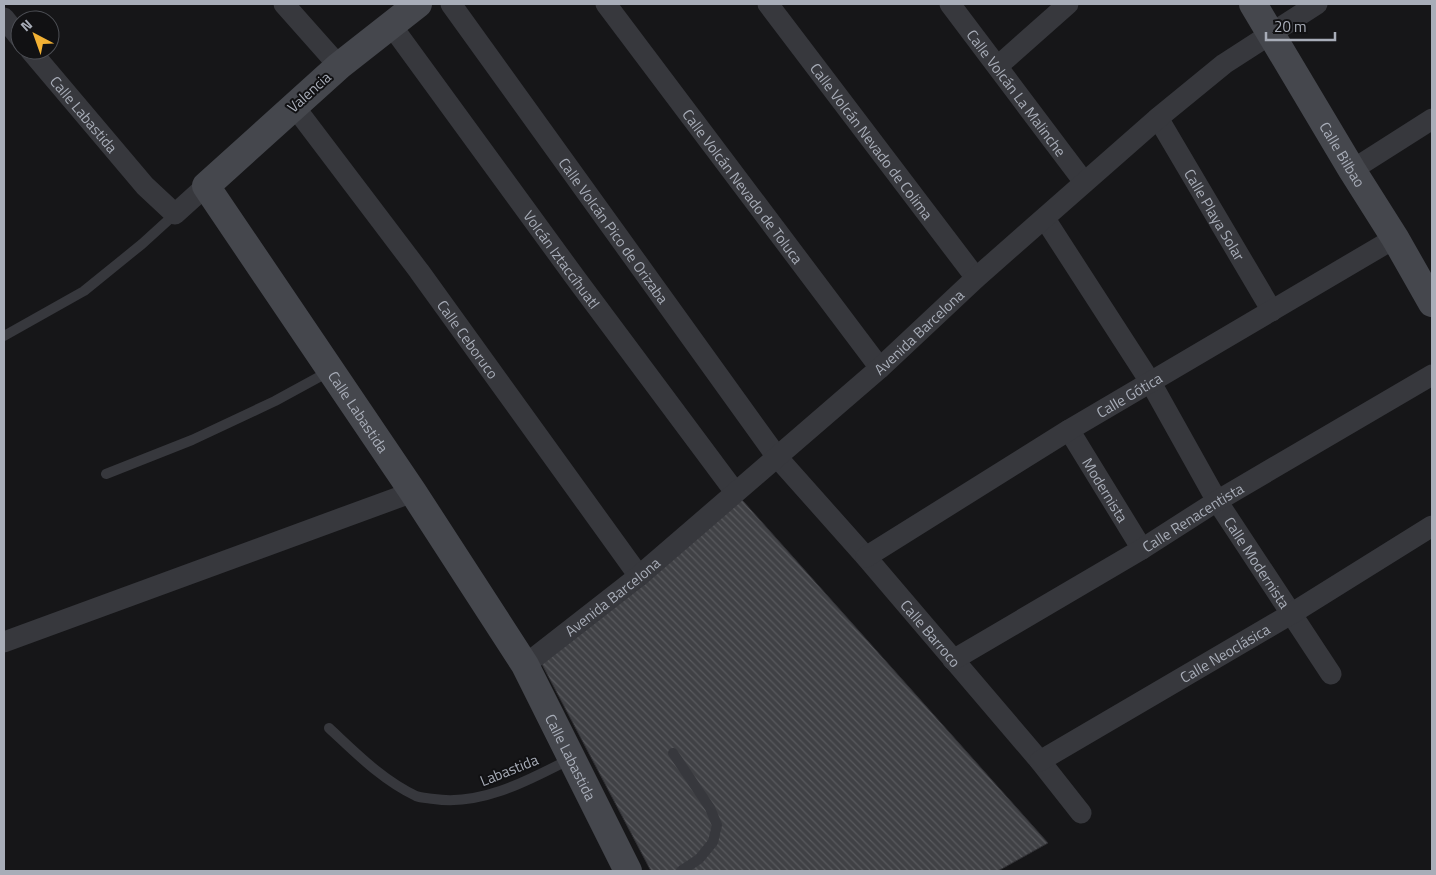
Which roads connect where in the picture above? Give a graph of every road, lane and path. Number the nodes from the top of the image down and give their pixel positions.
1 (284, 4) edge
2 (418, 4) edge
3 (451, 4) edge
4 (606, 4) edge
5 (768, 4) edge
6 (950, 4) edge
7 (1068, 4) edge
8 (1253, 4) edge
9 (1317, 4) edge
10 (391, 25) junction
11 (1270, 34) junction
12 (39, 60) edge
13 (339, 66) junction
14 (998, 66) junction
15 (294, 106) junction
16 (1158, 118) junction
17 (1432, 119) edge
18 (1352, 170) junction
19 (1084, 182) junction
20 (206, 186) junction
21 (175, 214) junction
22 (1045, 219) junction
23 (1395, 238) junction
24 (976, 278) junction
25 (1430, 294) edge
26 (1272, 311) junction
27 (4, 336) edge
28 (880, 368) junction
29 (331, 370) junction
30 (1432, 374) edge
31 (1151, 383) junction
32 (1069, 430) junction
33 (777, 457) junction
34 (106, 474) dead end
35 (413, 492) junction
36 (735, 492) junction
37 (1217, 501) junction
38 (1432, 526) edge
39 (1142, 549) junction
40 (866, 557) junction
41 (639, 576) junction
42 (1291, 614) junction
43 (4, 642) edge
44 (953, 660) junction
45 (525, 665) junction
46 (1331, 674) dead end
47 (329, 728) dead end
48 (673, 753) dead end
49 (571, 758) junction
50 (1040, 761) junction
51 (1081, 813) dead end
52 (628, 871) edge
53 (681, 871) edge

1 - 13 street
2 - 10 street, Valencia
3 - 33 street, Calle Volcán Pico de Orizaba
4 - 28 street, Calle Volcán Nevado de Toluca
5 - 24 street, Calle Volcán Nevado de Colima
6 - 14 street, Calle Volcán La Malinche
7 - 14 street
8 - 11 street, Calle Bilbao
9 - 11 street, Avenida Barcelona
10 - 13 street, Valencia
10 - 36 street, Volcán Iztaccíhuatl
11 - 16 street, Avenida Barcelona
11 - 18 street, Calle Bilbao
12 - 21 street, Calle Labastida
13 - 15 street, Valencia
14 - 19 street, Calle Volcán La Malinche
15 - 20 street, Valencia
15 - 41 street, Calle Ceboruco
16 - 19 street, Avenida Barcelona
16 - 26 street, Calle Playa Solar
17 - 18 street
18 - 23 street, Calle Bilbao
19 - 22 street, Avenida Barcelona
20 - 21 street
20 - 29 street, Calle Labastida
21 - 27 lane
22 - 24 street, Avenida Barcelona
22 - 31 street, Calle Modernista
23 - 25 street, Calle Bilbao
23 - 26 street, Calle Gótica
24 - 28 street, Avenida Barcelona
26 - 31 street, Calle Gótica
28 - 33 street, Avenida Barcelona
29 - 34 lane
29 - 35 street, Calle Labastida
30 - 37 street, Calle Renacentista
31 - 32 street, Calle Gótica
31 - 37 street, Calle Modernista
32 - 39 street, Modernista
32 - 40 street, Calle Gótica
33 - 36 street, Avenida Barcelona
33 - 40 street, Calle Barroco
35 - 43 street
35 - 45 street, Calle Labastida
36 - 41 street, Avenida Barcelona
37 - 39 street, Calle Renacentista
37 - 42 street, Calle Modernista
38 - 42 street, Calle Neoclásica
39 - 44 street, Calle Renacentista
40 - 44 street, Calle Barroco
41 - 45 street, Avenida Barcelona
42 - 46 street, Calle Modernista
42 - 50 street, Calle Neoclásica
44 - 50 street, Calle Barroco
45 - 49 street, Calle Labastida
47 - 49 lane, Labastida
48 - 53 lane
49 - 52 street, Calle Labastida
50 - 51 street, Calle Barroco

